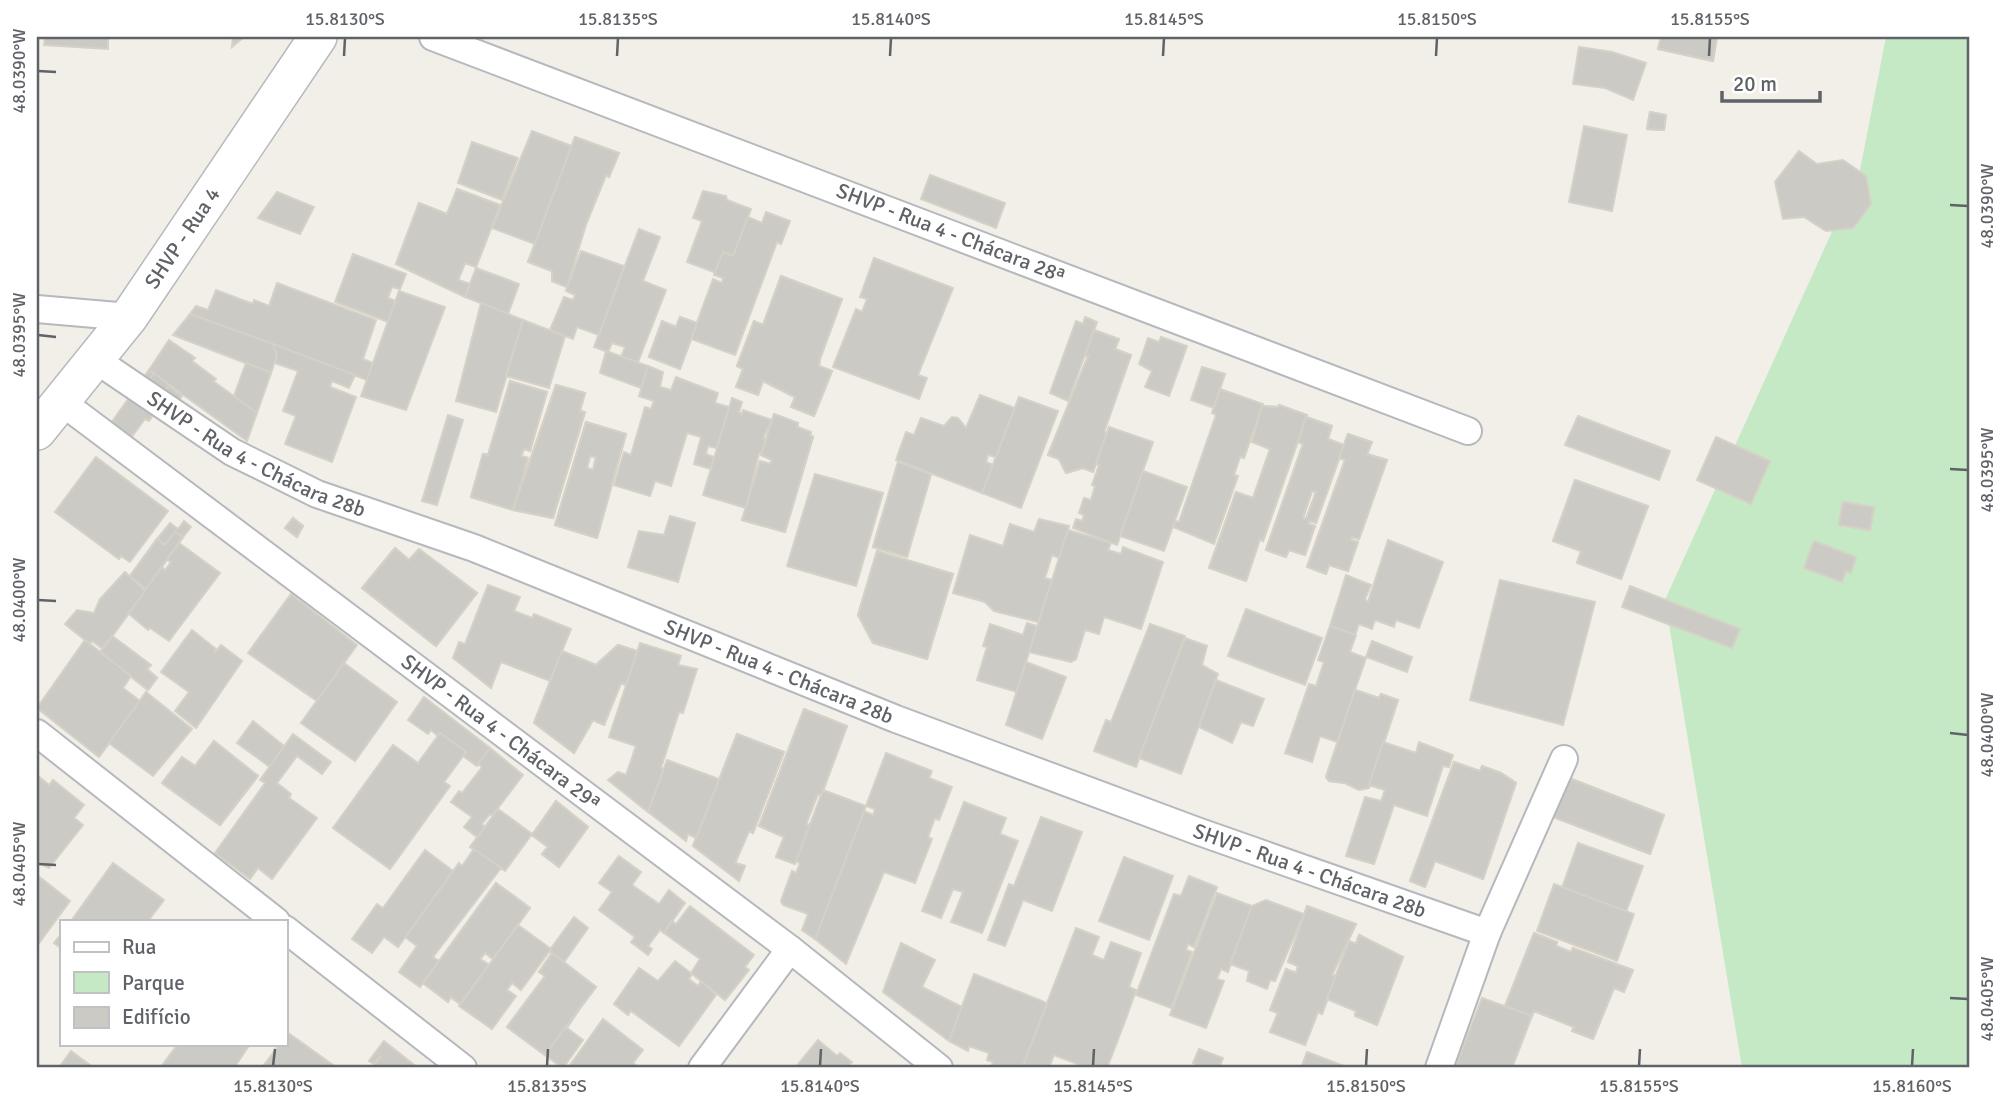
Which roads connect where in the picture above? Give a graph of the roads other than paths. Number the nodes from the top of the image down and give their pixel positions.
1 (318, 37) edge
2 (433, 37) edge
3 (37, 309) edge
4 (129, 317) junction
5 (96, 359) junction
6 (59, 400) junction
7 (37, 431) edge
8 (1468, 431) dead end
9 (37, 733) edge
10 (1564, 759) dead end
11 (275, 920) edge
12 (287, 931) edge
13 (1487, 933) junction
14 (790, 949) junction
15 (463, 1068) edge
16 (702, 1068) edge
17 (939, 1068) edge
18 (1439, 1068) edge

1 - 4 street, SHVP - Rua 4
2 - 8 street, SHVP - Rua 4 - Chácara 28ª
3 - 4 street
4 - 5 street, SHVP - Rua 4
5 - 6 street, SHVP - Rua 4
5 - 13 street, SHVP - Rua 4 - Chácara 28b
6 - 7 street, SHVP - Rua 4
6 - 14 street, SHVP - Rua 4 - Chácara 29ª
9 - 11 street
10 - 13 street
12 - 15 street
13 - 18 street
14 - 16 street
14 - 17 street, SHVP - Rua 4 - Chácara 29ª

